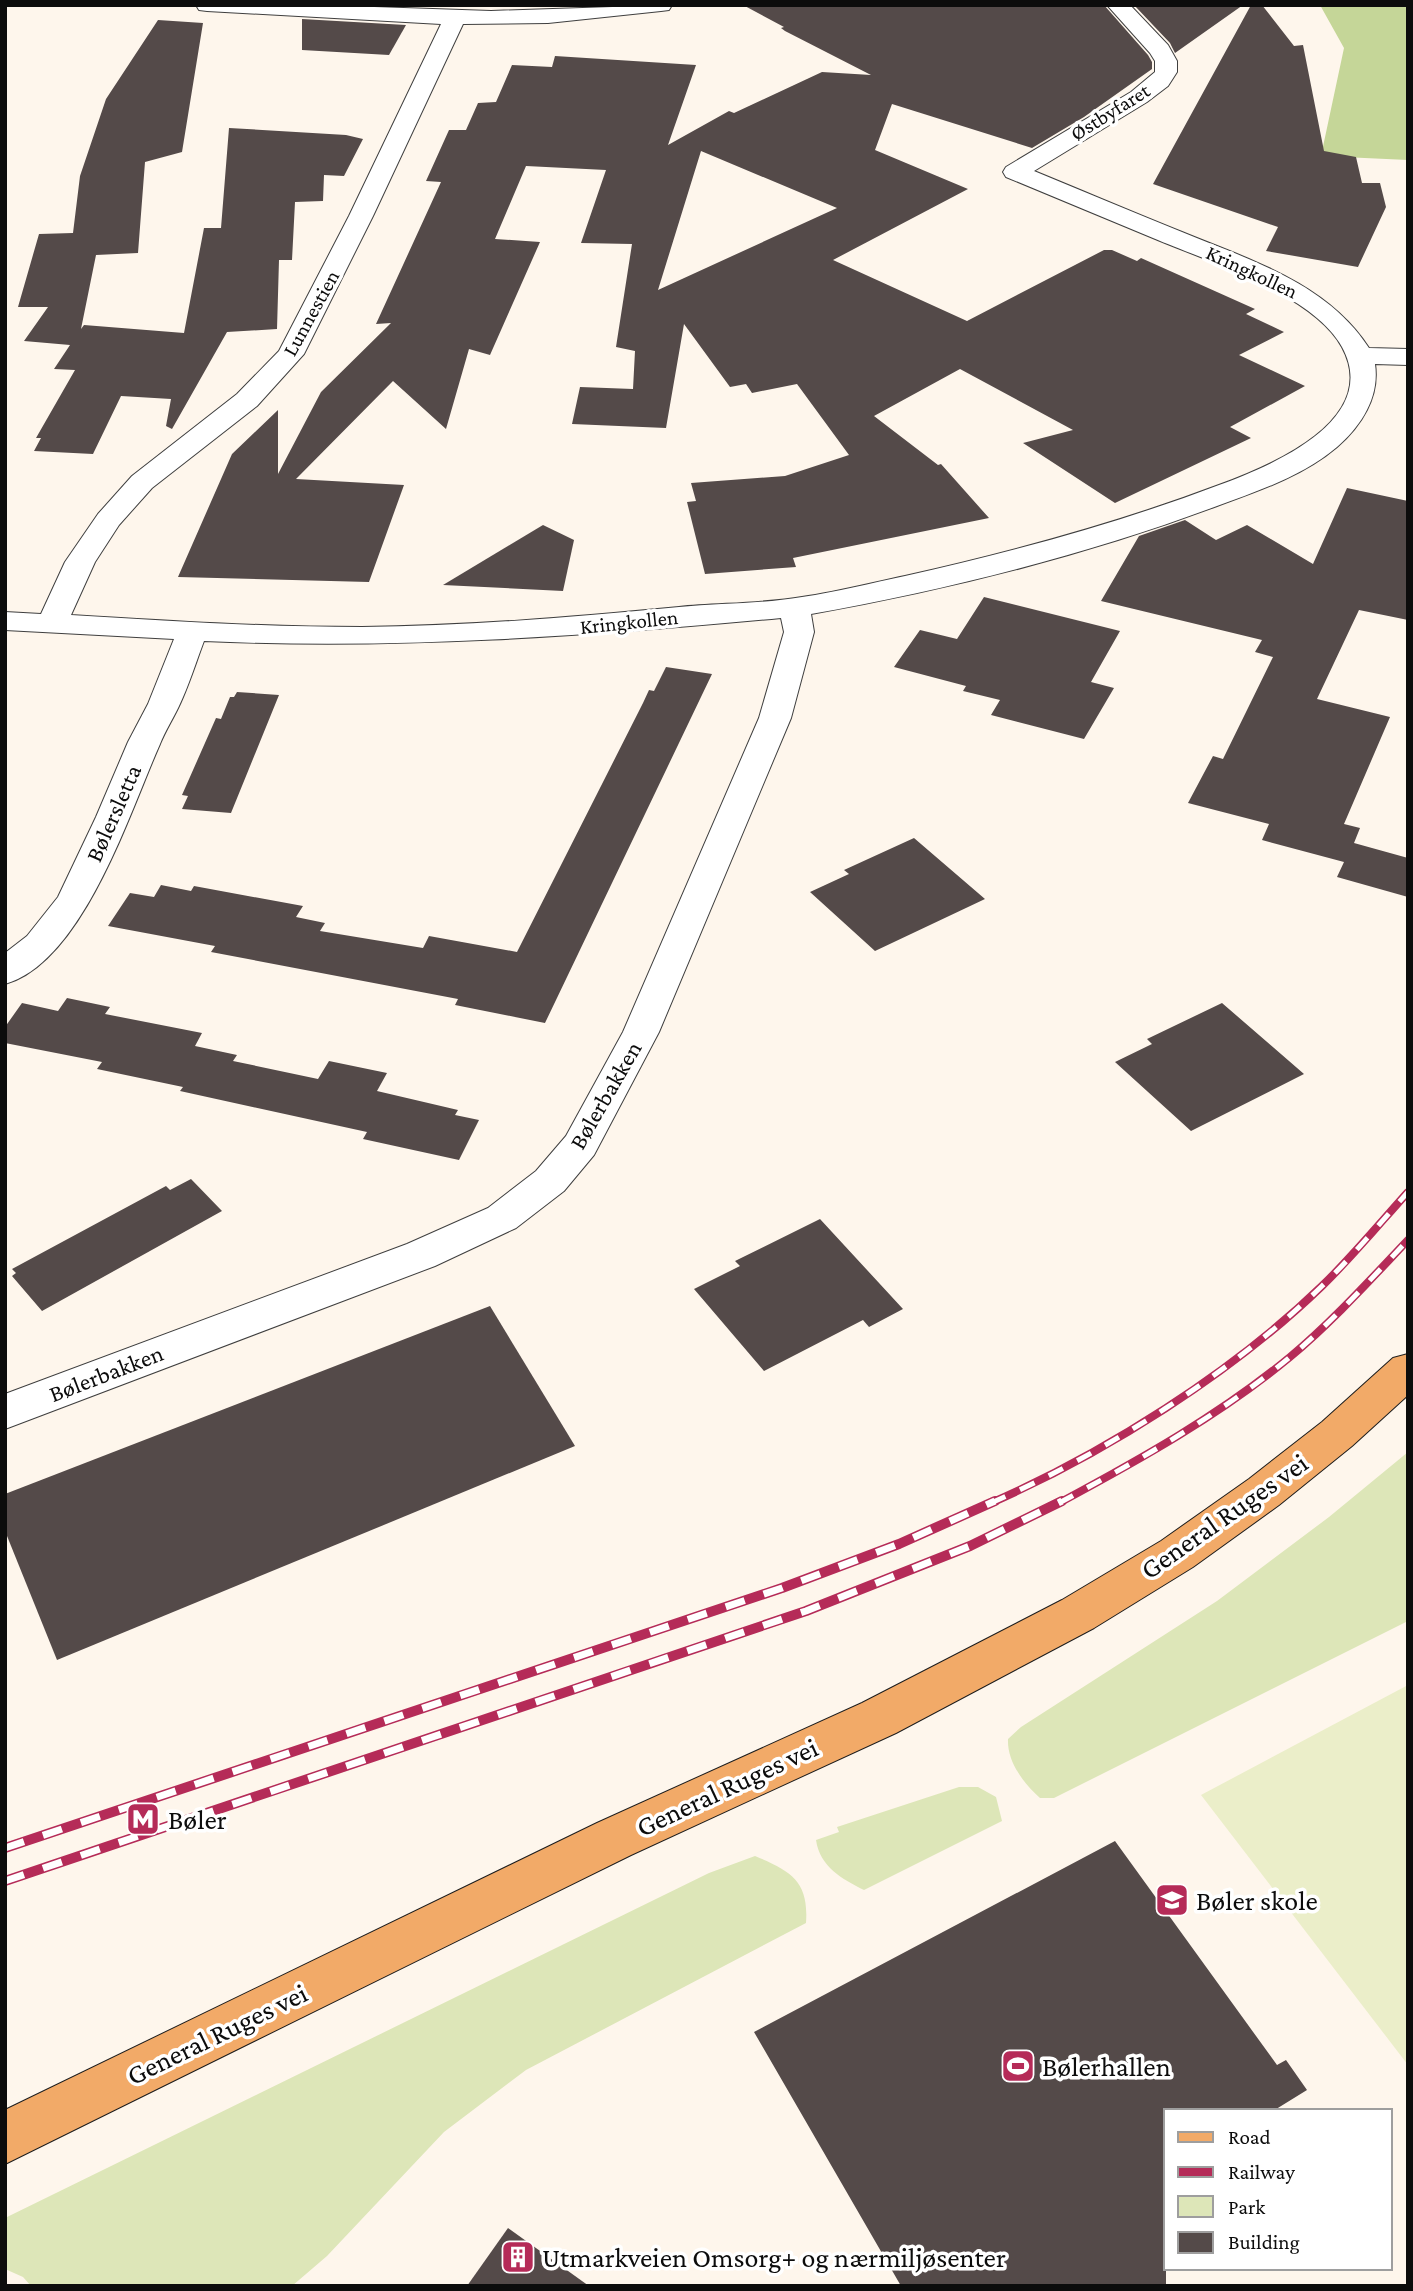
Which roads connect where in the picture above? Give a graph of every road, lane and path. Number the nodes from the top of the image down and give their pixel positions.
1 (208, 5) edge
2 (661, 5) edge
3 (1118, 5) edge
4 (454, 19) junction
5 (1015, 172) joint
6 (1358, 356) junction
7 (1408, 357) edge
8 (1207, 473) dead end
9 (1236, 489) junction
10 (794, 608) junction
11 (5, 621) edge
12 (52, 623) junction
13 (192, 633) junction
14 (5, 972) edge
15 (1408, 1370) edge
16 (5, 1412) edge
17 (5, 2138) edge

1 - 4 street
2 - 4 street
3 - 5 street, Østbyfaret
4 - 12 street, Lunnestien
5 - 6 street, Kringkollen
6 - 7 street
6 - 9 street, Kringkollen
8 - 9 street
9 - 10 street, Kringkollen
10 - 13 street, Kringkollen
10 - 16 street, Bølerbakken
11 - 12 street, Kringkollen
12 - 13 street, Kringkollen
13 - 14 street, Bølersletta
15 - 17 main road, General Ruges vei

